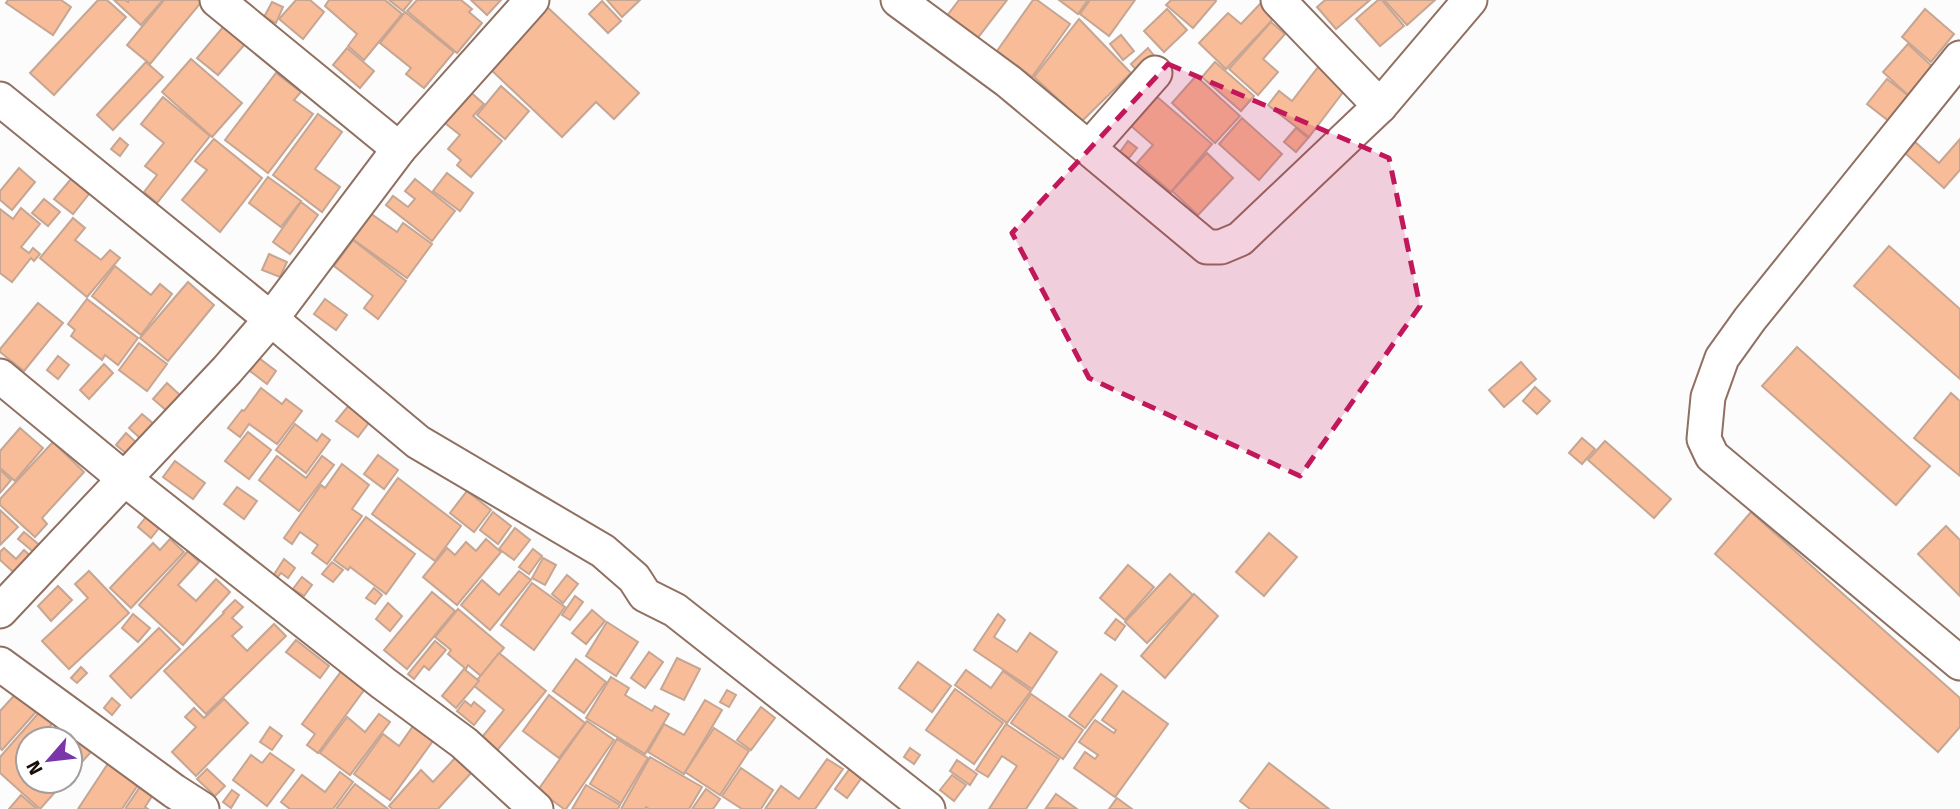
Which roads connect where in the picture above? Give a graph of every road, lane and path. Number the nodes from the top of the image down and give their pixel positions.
1 (217, 0) edge
2 (532, 0) edge
3 (898, 0) edge
4 (1278, 0) edge
5 (1471, 0) edge
6 (1960, 58) edge
7 (1155, 73) dead end
8 (0, 99) edge
9 (1380, 106) junction
10 (1089, 148) junction
11 (399, 149) junction
12 (271, 319) junction
13 (0, 376) edge
14 (126, 480) junction
15 (0, 611) edge
16 (1960, 663) edge
17 (0, 664) edge
18 (202, 809) edge
19 (536, 809) edge
20 (928, 809) edge

1 - 11 street
2 - 11 street
3 - 10 street
4 - 9 street
5 - 9 street
6 - 16 street
7 - 10 street
8 - 12 street
9 - 10 street
11 - 12 street
12 - 14 street
12 - 20 street
13 - 14 street
14 - 15 street
14 - 19 street
17 - 18 street

